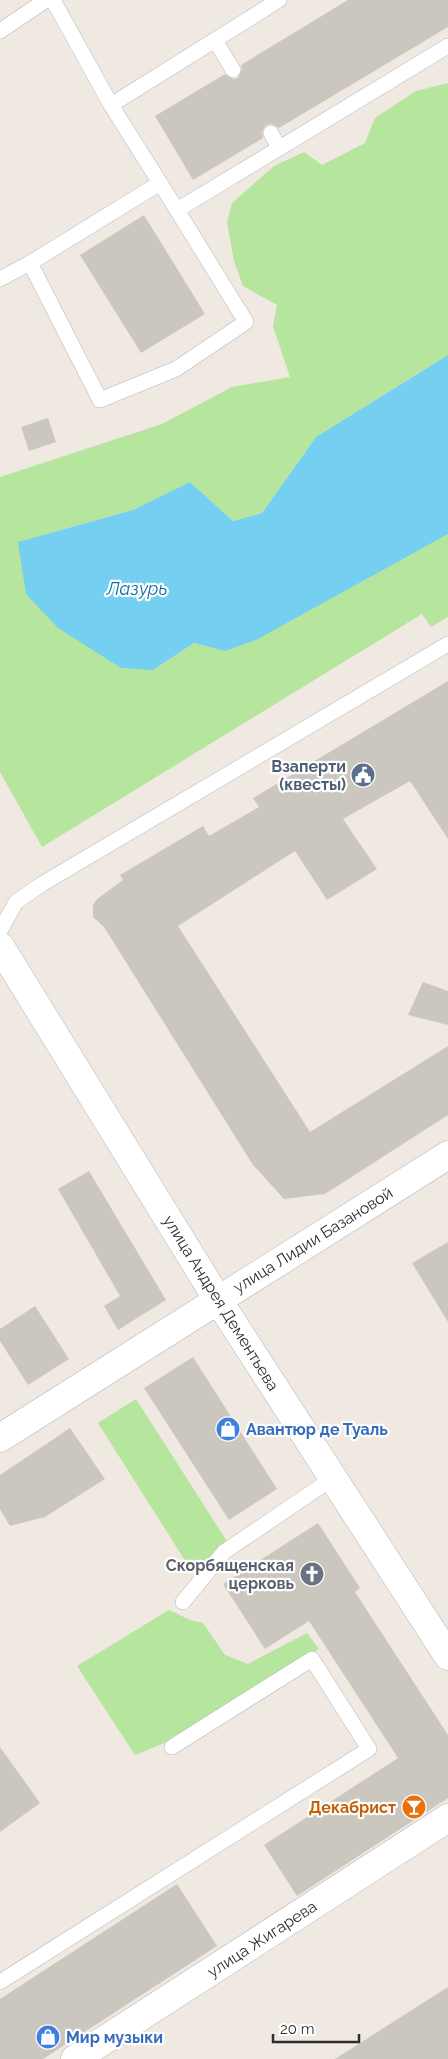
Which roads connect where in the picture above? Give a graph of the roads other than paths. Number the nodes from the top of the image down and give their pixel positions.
1 (46, 0) edge
2 (53, 0) edge
3 (279, 0) edge
4 (0, 31) edge
5 (215, 40) junction
6 (448, 46) edge
7 (233, 70) dead end
8 (111, 105) junction
9 (271, 133) dead end
10 (279, 148) junction
11 (160, 183) junction
12 (177, 210) junction
13 (30, 263) junction
14 (0, 278) edge
15 (448, 644) edge
16 (0, 930) edge
17 (0, 946) edge
18 (448, 1155) edge
19 (218, 1300) junction
20 (0, 1438) edge
21 (333, 1478) junction
22 (183, 1602) dead end
23 (448, 1656) edge
24 (172, 1747) dead end
25 (448, 1818) edge
26 (0, 1982) edge
27 (75, 2059) edge

1 - 4 lane
2 - 8 lane
3 - 5 lane
5 - 7 lane
5 - 8 lane
6 - 10 lane
8 - 11 lane
9 - 10 lane
10 - 12 lane
11 - 12 lane
11 - 13 lane
12 - 13 lane
13 - 14 lane
15 - 16 lane
17 - 19 street, улица Андрея Дементьева
18 - 19 street, улица Лидии Базановой
19 - 20 street, улица Лидии Базановой
19 - 21 street, улица Андрея Дементьева
21 - 22 lane
21 - 23 street, улица Андрея Дементьева
24 - 26 lane
25 - 27 street, улица Жигарева

